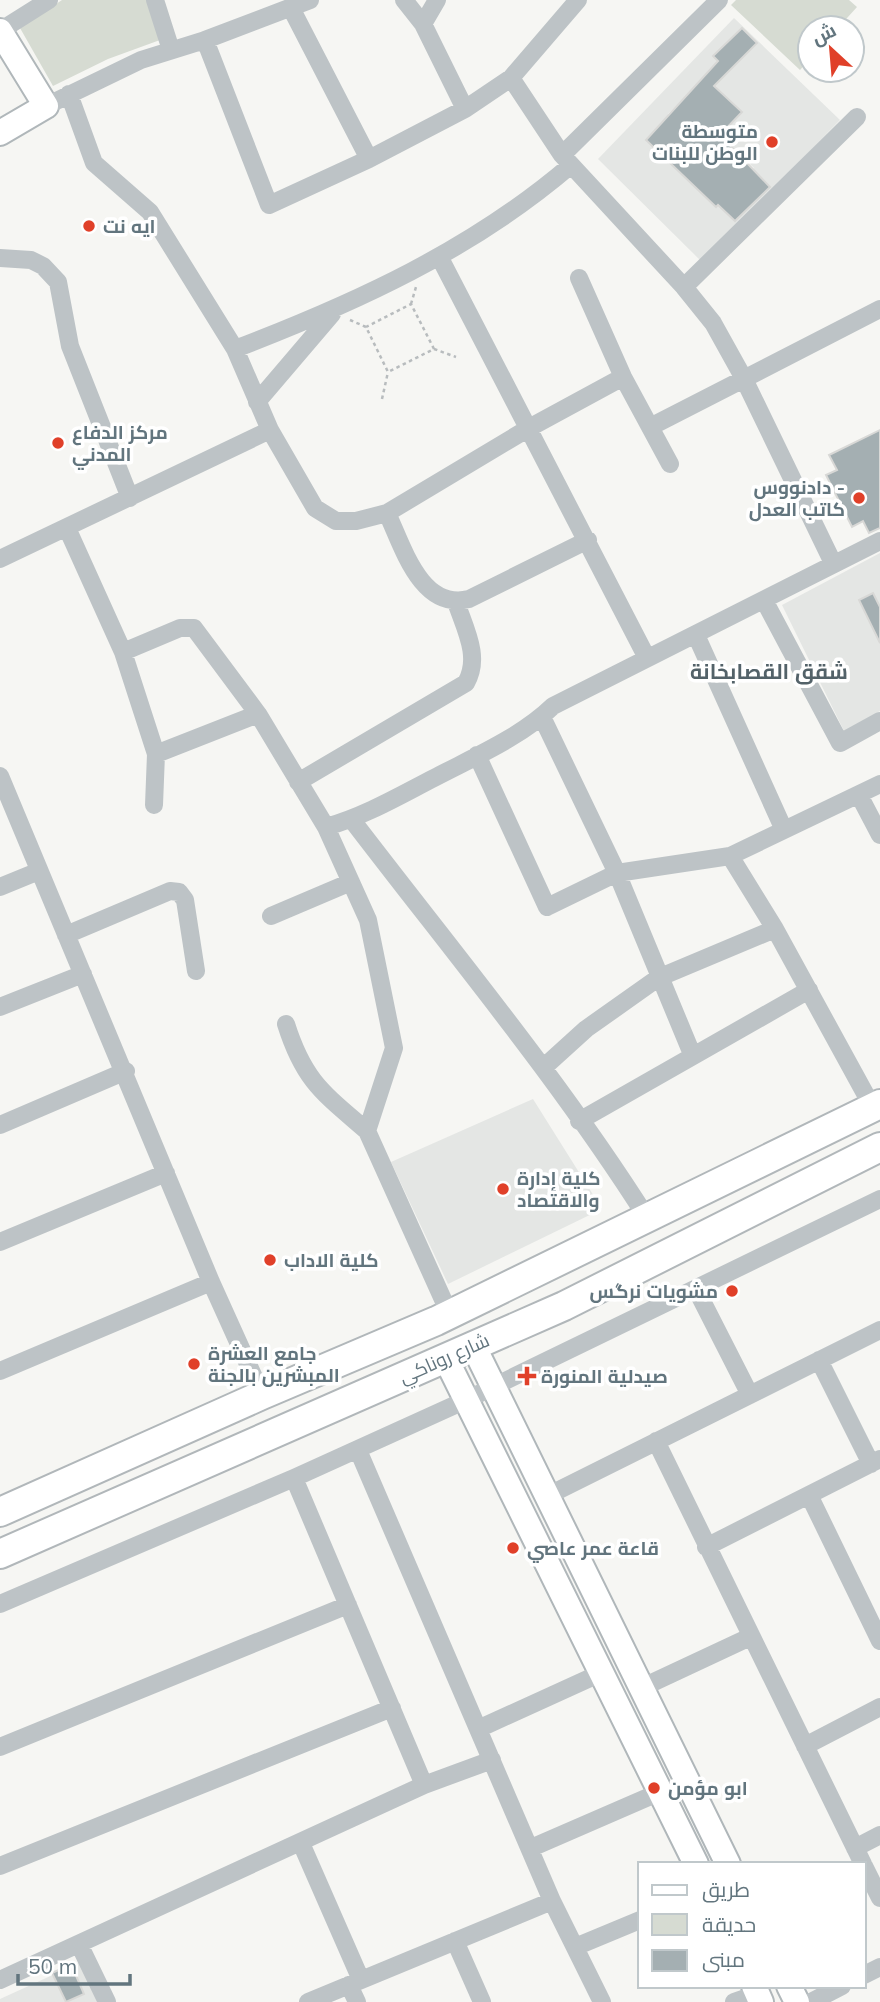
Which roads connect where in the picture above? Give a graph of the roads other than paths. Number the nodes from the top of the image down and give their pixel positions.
1 (49, 0) edge
2 (155, 0) edge
3 (310, 0) edge
4 (404, 0) edge
5 (438, 0) edge
6 (578, 0) edge
7 (719, 0) edge
8 (290, 8) junction
9 (423, 24) junction
10 (0, 31) edge
11 (205, 40) junction
12 (171, 50) junction
13 (511, 78) junction
14 (69, 94) junction
15 (46, 106) junction
16 (466, 109) junction
17 (857, 117) dead end
18 (0, 133) edge
19 (369, 159) junction
20 (566, 160) junction
21 (0, 258) edge
22 (440, 258) junction
23 (579, 278) dead end
24 (684, 287) junction
25 (880, 309) edge
26 (341, 315) junction
27 (235, 349) junction
28 (623, 377) junction
29 (743, 377) junction
30 (257, 402) junction
31 (650, 427) junction
32 (529, 428) junction
33 (270, 430) junction
34 (670, 464) dead end
35 (130, 498) junction
36 (387, 513) junction
37 (68, 528) junction
38 (588, 540) junction
39 (880, 541) edge
40 (0, 559) edge
41 (833, 564) junction
42 (764, 600) junction
43 (456, 602) junction
44 (696, 635) junction
45 (123, 652) junction
46 (647, 659) junction
47 (258, 714) junction
48 (542, 717) junction
49 (880, 721) edge
50 (156, 754) junction
51 (477, 755) junction
52 (0, 776) edge
53 (298, 782) junction
54 (880, 784) edge
55 (859, 795) junction
56 (154, 805) dead end
57 (352, 820) junction
58 (327, 827) junction
59 (785, 830) junction
60 (880, 835) edge
61 (730, 856) junction
62 (39, 871) junction
63 (617, 873) junction
64 (351, 882) junction
65 (0, 887) edge
66 (271, 916) dead end
67 (775, 929) junction
68 (66, 935) junction
69 (197, 971) dead end
70 (83, 974) junction
71 (658, 978) junction
72 (809, 990) junction
73 (0, 1007) edge
74 (286, 1024) dead end
75 (692, 1055) junction
76 (542, 1068) junction
77 (126, 1071) junction
78 (876, 1106) edge
79 (579, 1121) junction
80 (0, 1125) edge
81 (367, 1131) junction
82 (880, 1147) edge
83 (166, 1172) junction
84 (880, 1199) edge
85 (648, 1218) junction
86 (0, 1242) edge
87 (211, 1282) junction
88 (696, 1289) junction
89 (450, 1315) junction
90 (880, 1330) edge
91 (473, 1345) junction
92 (445, 1357) junction
93 (819, 1360) junction
94 (0, 1371) edge
95 (494, 1387) junction
96 (262, 1395) junction
97 (750, 1395) junction
98 (466, 1400) junction
99 (656, 1441) junction
100 (358, 1450) junction
101 (126, 1455) junction
102 (876, 1461) edge
103 (294, 1478) junction
104 (144, 1491) junction
105 (809, 1495) junction
106 (547, 1496) junction
107 (0, 1512) edge
108 (706, 1547) junction
109 (0, 1555) edge
110 (0, 1604) edge
111 (348, 1605) junction
112 (750, 1637) junction
113 (880, 1641) edge
114 (601, 1673) junction
115 (641, 1688) junction
116 (880, 1707) edge
117 (391, 1708) junction
118 (478, 1729) junction
119 (804, 1746) junction
120 (0, 1747) edge
121 (492, 1760) junction
122 (424, 1785) junction
123 (660, 1792) junction
124 (880, 1835) edge
125 (301, 1843) junction
126 (531, 1848) junction
127 (861, 1859) edge
128 (695, 1862) edge
129 (727, 1862) edge
130 (0, 1866) edge
131 (866, 1869) edge
132 (880, 1898) edge
133 (552, 1901) junction
134 (638, 1921) edge
135 (455, 1941) junction
136 (79, 1944) junction
137 (575, 1947) junction
138 (0, 1980) edge
139 (355, 1982) junction
140 (838, 1988) edge
141 (107, 2002) edge
142 (308, 2002) edge
143 (357, 2002) edge
144 (482, 2002) edge
145 (602, 2002) edge
146 (811, 2002) edge

1 - 10 street
2 - 12 street
3 - 8 street
4 - 9 street
5 - 9 street
6 - 13 street
7 - 20 street
8 - 11 street
8 - 19 street
9 - 16 street
10 - 15 main road
11 - 12 street
11 - 19 street
12 - 14 street
13 - 16 street
13 - 20 street
14 - 15 street
14 - 27 street
15 - 18 main road
16 - 19 street
17 - 24 street
20 - 22 street
20 - 24 street
21 - 35 street
22 - 26 street
22 - 32 street
23 - 28 street
24 - 29 street
25 - 29 street
26 - 27 street
26 - 30 street
27 - 30 street
28 - 31 street
28 - 32 street
29 - 31 street
29 - 41 street
30 - 33 street
31 - 34 street
32 - 36 street
32 - 38 street
33 - 35 street
33 - 36 street
35 - 37 street
36 - 43 street
37 - 40 street
37 - 45 street
38 - 43 street
38 - 46 street
39 - 41 street
41 - 42 street
42 - 44 street
42 - 49 street
43 - 53 street
44 - 46 street
44 - 59 street
45 - 47 street
45 - 50 street
46 - 48 street
47 - 50 street
47 - 53 street
48 - 51 street
48 - 63 street
50 - 56 street
51 - 57 street
51 - 63 street
52 - 62 street
53 - 58 street
54 - 55 street
55 - 59 street
55 - 60 street
57 - 58 street
57 - 76 street
58 - 64 street
59 - 61 street
61 - 63 street
61 - 67 street
62 - 65 street
62 - 68 street
63 - 71 street
64 - 66 street
64 - 81 street
67 - 71 street
67 - 72 street
68 - 69 street
68 - 70 street
70 - 73 street
70 - 77 street
71 - 75 street
71 - 76 street
72 - 75 street
72 - 78 street
74 - 81 street
75 - 79 street
76 - 79 street
77 - 80 street
77 - 83 street
78 - 85 main road, شارع روناكي
79 - 85 street
81 - 89 street
82 - 91 main road, شارع روناكي
83 - 86 street
83 - 87 street
84 - 88 street
85 - 89 main road, شارع روناكي
87 - 94 street
87 - 96 street
88 - 95 street
88 - 97 street
89 - 96 main road, شارع روناكي
90 - 93 street
91 - 92 main road, شارع روناكي
91 - 95 main road
92 - 98 main road
92 - 104 main road, شارع روناكي
93 - 97 street
93 - 102 street
95 - 98 street
95 - 106 main road
96 - 101 main road, شارع روناكي
97 - 99 street
98 - 100 street
98 - 114 main road
99 - 106 street
99 - 108 street
100 - 103 street
100 - 118 street
101 - 104 main road
101 - 107 main road, شارع روناكي
102 - 105 street
103 - 110 street
103 - 111 street
104 - 109 main road, شارع روناكي
105 - 108 street
105 - 113 street
106 - 115 main road
108 - 112 street
111 - 117 street
111 - 120 street
112 - 115 street
112 - 119 street
114 - 118 street
114 - 123 main road
115 - 129 main road
116 - 119 street
117 - 122 street
117 - 130 street
118 - 121 street
119 - 127 street
121 - 122 street
121 - 126 street
122 - 125 street
123 - 126 street
123 - 128 main road
124 - 127 street
125 - 136 street
125 - 139 street
126 - 133 street
131 - 132 street
133 - 135 street
133 - 137 street
134 - 137 street
135 - 139 street
135 - 144 street
136 - 138 street
136 - 141 street
137 - 145 street
139 - 142 street
139 - 143 street
140 - 146 street

